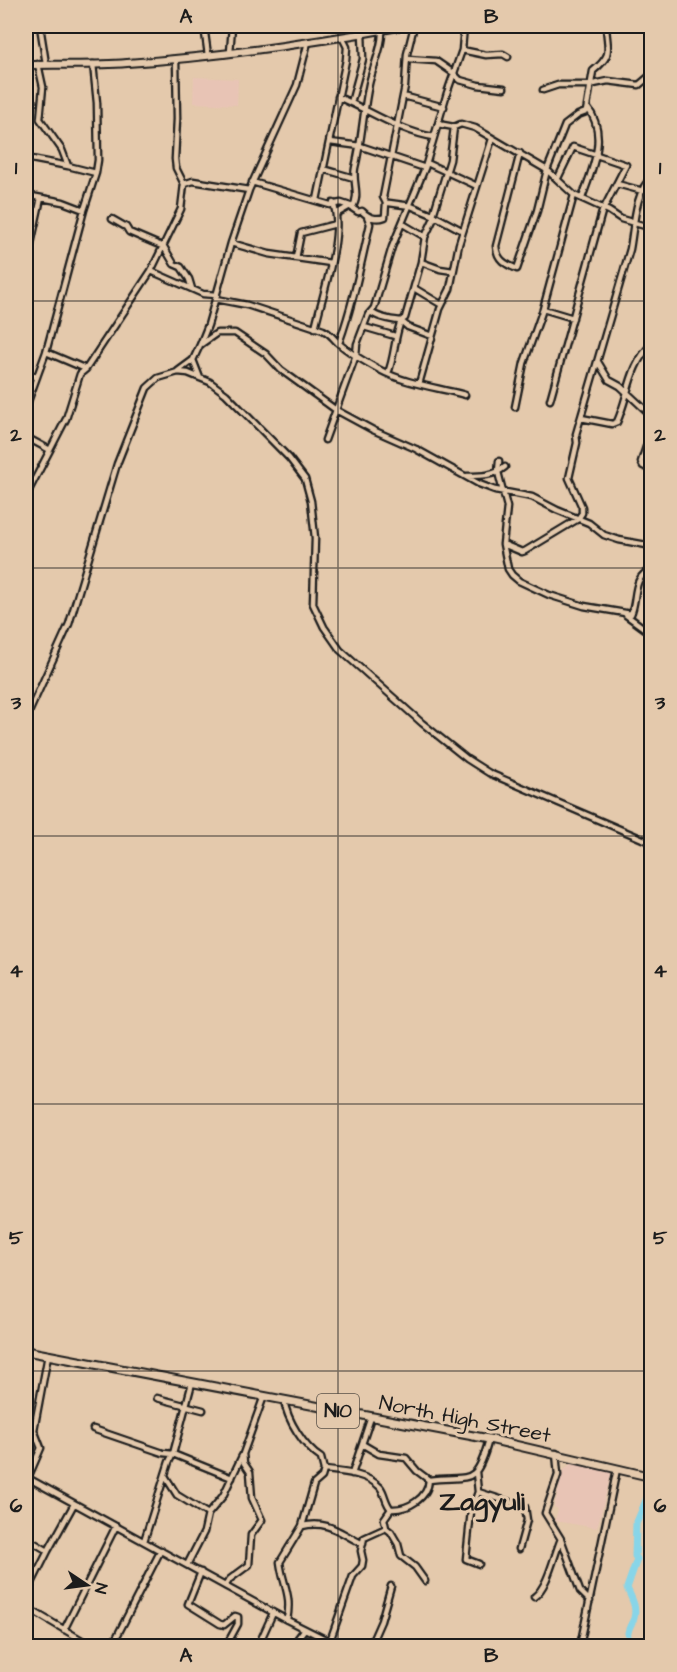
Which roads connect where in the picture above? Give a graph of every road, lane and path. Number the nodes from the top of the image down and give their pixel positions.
1 (40, 26) edge
2 (204, 26) edge
3 (232, 26) edge
4 (404, 26) edge
5 (414, 26) edge
6 (464, 26) edge
7 (606, 26) edge
8 (382, 29) junction
9 (360, 30) edge
10 (342, 37) junction
11 (308, 42) junction
12 (462, 50) junction
13 (230, 53) junction
14 (208, 55) junction
15 (507, 57) dead end
16 (408, 59) junction
17 (176, 60) junction
18 (38, 64) junction
19 (46, 64) junction
20 (93, 64) junction
21 (26, 65) edge
22 (454, 73) junction
23 (651, 74) edge
24 (589, 85) junction
25 (504, 88) dead end
26 (543, 90) dead end
27 (403, 96) junction
28 (338, 97) junction
29 (351, 103) junction
30 (444, 107) junction
31 (587, 107) junction
32 (365, 108) junction
33 (397, 124) junction
34 (438, 124) junction
35 (454, 127) junction
36 (434, 137) junction
37 (492, 139) junction
38 (330, 142) junction
39 (360, 146) junction
40 (520, 153) junction
41 (597, 154) junction
42 (26, 158) edge
43 (391, 158) junction
44 (68, 166) junction
45 (426, 166) junction
46 (323, 169) junction
47 (547, 170) junction
48 (446, 171) junction
49 (96, 173) junction
50 (651, 177) edge
51 (354, 178) junction
52 (558, 178) junction
53 (183, 182) junction
54 (252, 183) junction
55 (617, 183) junction
56 (477, 186) junction
57 (249, 190) junction
58 (643, 191) junction
59 (26, 195) edge
60 (574, 195) junction
61 (41, 198) junction
62 (582, 198) junction
63 (317, 200) junction
64 (333, 203) junction
65 (386, 203) junction
66 (411, 206) junction
67 (351, 207) junction
68 (604, 208) junction
69 (84, 210) junction
70 (336, 214) junction
71 (434, 215) junction
72 (368, 216) junction
73 (112, 219) dead end
74 (336, 224) junction
75 (403, 224) junction
76 (635, 224) junction
77 (651, 228) edge
78 (463, 231) junction
79 (425, 237) junction
80 (231, 243) junction
81 (164, 247) junction
82 (296, 258) junction
83 (421, 262) junction
84 (331, 263) junction
85 (26, 267) edge
86 (151, 271) junction
87 (453, 271) junction
88 (414, 288) junction
89 (192, 289) junction
90 (216, 297) junction
91 (442, 305) junction
92 (543, 309) junction
93 (371, 312) junction
94 (573, 318) junction
95 (401, 321) junction
96 (208, 325) junction
97 (364, 327) junction
98 (315, 328) junction
99 (217, 333) junction
100 (395, 336) junction
101 (432, 336) junction
102 (339, 344) junction
103 (651, 344) edge
104 (200, 345) junction
105 (46, 352) junction
106 (356, 355) junction
107 (193, 360) junction
108 (598, 362) junction
109 (86, 369) junction
110 (178, 372) junction
111 (26, 373) edge
112 (388, 374) junction
113 (37, 376) junction
114 (200, 378) junction
115 (419, 384) junction
116 (627, 392) junction
117 (465, 395) dead end
118 (550, 400) dead end
119 (26, 407) edge
120 (515, 407) dead end
121 (336, 410) junction
122 (651, 416) edge
123 (581, 418) junction
124 (651, 429) edge
125 (26, 437) edge
126 (325, 440) dead end
127 (50, 450) junction
128 (499, 461) dead end
129 (505, 467) dead end
130 (651, 470) edge
131 (498, 472) junction
132 (466, 476) junction
133 (502, 492) junction
134 (26, 496) edge
135 (578, 519) junction
136 (503, 544) junction
137 (651, 546) edge
138 (651, 569) edge
139 (624, 613) junction
140 (651, 634) edge
141 (26, 719) edge
142 (651, 843) edge
143 (26, 1351) edge
144 (48, 1355) junction
145 (192, 1383) junction
146 (264, 1396) junction
147 (157, 1398) dead end
148 (284, 1400) junction
149 (186, 1405) junction
150 (203, 1410) dead end
151 (370, 1417) junction
152 (93, 1429) dead end
153 (489, 1439) junction
154 (362, 1444) junction
155 (556, 1453) junction
156 (173, 1454) junction
157 (243, 1454) junction
158 (617, 1469) junction
159 (324, 1470) junction
160 (476, 1472) junction
161 (352, 1474) junction
162 (165, 1476) junction
163 (651, 1477) edge
164 (27, 1478) edge
165 (232, 1478) junction
166 (429, 1480) junction
167 (478, 1492) junction
168 (74, 1504) junction
169 (391, 1509) junction
170 (208, 1514) junction
171 (116, 1526) junction
172 (302, 1526) junction
173 (386, 1528) junction
174 (26, 1538) edge
175 (561, 1539) junction
176 (144, 1541) junction
177 (363, 1544) junction
178 (519, 1549) dead end
179 (161, 1550) junction
180 (48, 1551) junction
181 (187, 1564) junction
182 (478, 1564) dead end
183 (201, 1572) junction
184 (424, 1581) dead end
185 (225, 1586) junction
186 (391, 1586) dead end
187 (26, 1595) edge
188 (534, 1597) dead end
189 (590, 1601) junction
190 (26, 1607) edge
191 (273, 1613) junction
192 (287, 1620) junction
193 (64, 1630) junction
194 (304, 1630) junction
195 (330, 1641) junction
196 (92, 1647) edge
197 (112, 1647) edge
198 (226, 1647) edge
199 (258, 1647) edge
200 (292, 1647) edge
201 (339, 1647) edge
202 (370, 1647) edge
203 (580, 1647) edge

1 - 19 street
2 - 14 street
3 - 13 street
4 - 8 main road
5 - 16 street
6 - 12 street
7 - 24 street
8 - 9 main road
8 - 32 street
9 - 10 main road
9 - 29 street
10 - 11 main road
10 - 28 street
11 - 13 main road
11 - 54 street
12 - 15 street
12 - 22 street
13 - 14 main road
14 - 17 main road
16 - 22 street
16 - 27 street
17 - 20 main road
17 - 53 street
18 - 19 main road
18 - 21 main road
18 - 44 street
19 - 20 main road
20 - 49 street
22 - 25 street
22 - 30 street
23 - 24 street
24 - 26 street
24 - 31 street
27 - 30 street
27 - 33 street
28 - 29 street
28 - 38 street
29 - 32 street
30 - 34 street
31 - 41 street
31 - 47 street
32 - 33 street
32 - 39 street
33 - 36 street
33 - 43 street
34 - 35 street
34 - 36 street
35 - 37 street
35 - 48 street
36 - 45 street
37 - 40 street
37 - 56 street
38 - 39 street
38 - 46 street
39 - 43 street
39 - 51 street
40 - 47 street
40 - 47 street
41 - 52 street
41 - 55 street
41 - 62 street
42 - 44 street
43 - 45 street
43 - 65 street
44 - 49 street
45 - 48 street
45 - 66 street
46 - 51 street
46 - 63 street
47 - 52 street
48 - 56 street
48 - 71 street
49 - 69 street
50 - 58 street
51 - 67 street
52 - 60 street
53 - 57 street
53 - 81 street
54 - 57 street
54 - 63 street
55 - 58 street
55 - 68 street
56 - 78 street
57 - 80 street
58 - 76 street
59 - 61 street
60 - 62 street
60 - 92 street
61 - 69 street
61 - 85 street
62 - 68 street
63 - 64 street
64 - 67 street
64 - 70 street
65 - 66 street
65 - 72 street
66 - 71 street
66 - 75 street
67 - 70 street
67 - 72 street
68 - 76 street
68 - 94 street
69 - 105 street
70 - 74 street
71 - 78 street
71 - 79 street
72 - 102 street
73 - 81 street
74 - 82 street
74 - 84 street
75 - 79 street
75 - 93 street
76 - 77 street
76 - 108 street
78 - 87 street
79 - 83 street
80 - 82 street
80 - 90 street
81 - 86 street
81 - 89 street
82 - 84 street
83 - 87 street
83 - 88 street
84 - 98 street
86 - 89 street
86 - 109 street
87 - 91 street
88 - 91 street
88 - 95 street
89 - 90 street
90 - 96 street
90 - 98 street
91 - 101 street
92 - 94 street
92 - 120 street
93 - 95 street
93 - 97 street
94 - 118 street
95 - 100 street
95 - 101 street
96 - 99 street
96 - 104 street
97 - 100 street
97 - 106 street
98 - 102 street
99 - 104 street
99 - 121 street
100 - 112 street
101 - 115 street
102 - 106 street
103 - 116 street
104 - 107 street
105 - 109 street
105 - 113 street
106 - 112 street
106 - 121 street
107 - 110 street
107 - 114 street
108 - 116 street
108 - 123 street
109 - 127 street
110 - 114 street
110 - 141 street
111 - 113 street
112 - 115 street
113 - 119 street
114 - 142 street
115 - 117 street
116 - 122 street
116 - 123 street
121 - 126 street
121 - 132 street
123 - 135 street
124 - 130 street
125 - 127 street
127 - 134 street
128 - 131 street
129 - 131 street
131 - 132 street
131 - 133 street
132 - 133 street
133 - 135 street
133 - 136 street
135 - 136 street
135 - 137 street
136 - 139 street
138 - 139 street
139 - 140 street
143 - 144 highway, North High Street / N10
144 - 145 highway, North High Street / N10
144 - 164 street
145 - 146 highway, North High Street / N10
145 - 149 street
146 - 148 highway, North High Street / N10
146 - 157 street
147 - 149 street
148 - 151 highway, North High Street / N10
148 - 159 street
149 - 150 street
149 - 156 street
151 - 153 highway, North High Street / N10
151 - 154 street
152 - 156 street
153 - 155 highway, North High Street / N10
153 - 160 street
154 - 161 street
154 - 166 street
155 - 158 highway, North High Street / N10
155 - 175 street
156 - 162 street
156 - 165 street
157 - 165 street
157 - 185 street
158 - 163 highway, North High Street / N10
158 - 189 street
159 - 161 street
159 - 172 street
160 - 166 street
160 - 167 street
161 - 169 street
162 - 170 street
162 - 176 street
164 - 168 street
165 - 170 street
166 - 169 street
167 - 178 street
167 - 182 street
168 - 171 street
168 - 180 street
169 - 173 street
170 - 181 street
171 - 176 street
171 - 193 street
172 - 177 street
172 - 192 street
173 - 177 street
173 - 184 street
174 - 180 street
175 - 188 street
175 - 189 street
176 - 179 street
177 - 195 street
179 - 181 street
179 - 197 street
180 - 187 street
181 - 183 street
183 - 185 street
183 - 198 street
185 - 191 street
186 - 202 street
189 - 203 street
190 - 193 street
191 - 192 street
191 - 199 street
192 - 194 street
193 - 196 street
194 - 195 street
194 - 200 street
195 - 201 street

